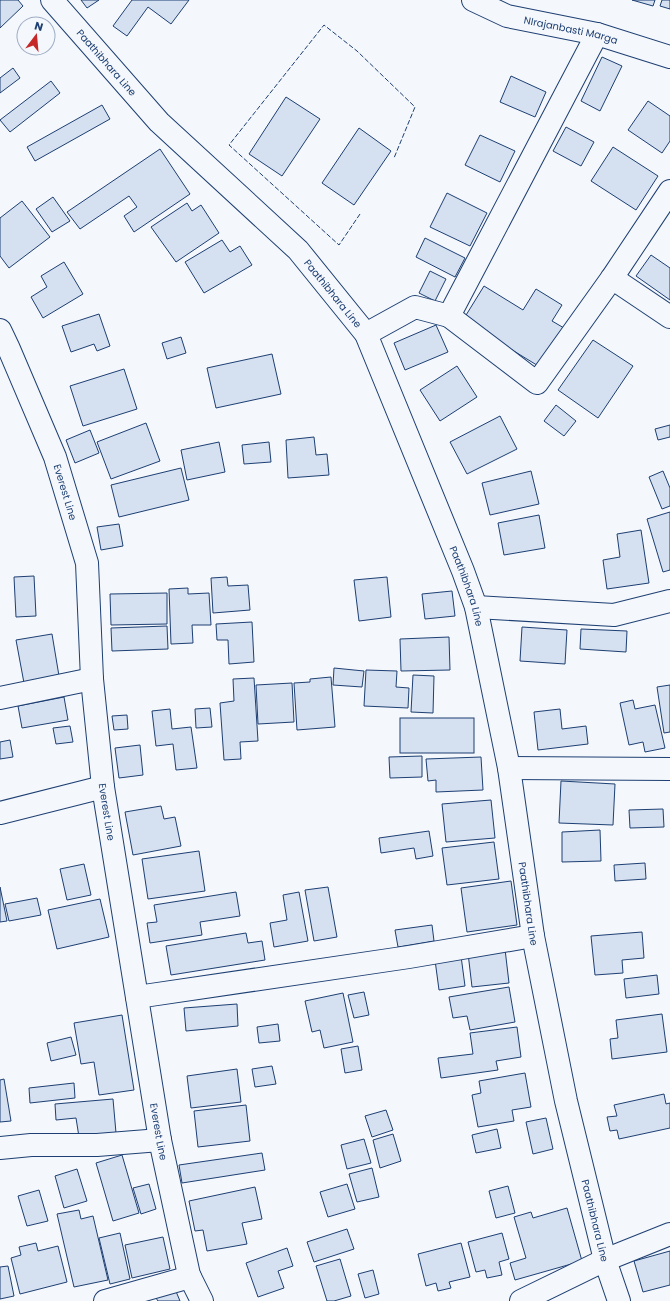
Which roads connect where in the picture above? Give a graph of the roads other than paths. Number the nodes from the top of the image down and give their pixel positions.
1 (52, 0) edge
2 (472, 0) edge
3 (597, 34) junction
4 (670, 57) edge
5 (670, 191) edge
6 (612, 278) junction
7 (449, 316) junction
8 (670, 317) edge
9 (366, 334) junction
10 (3, 344) edge
11 (670, 600) edge
12 (476, 607) junction
13 (92, 679) junction
14 (0, 698) edge
15 (509, 768) junction
16 (670, 769) edge
17 (103, 788) junction
18 (0, 813) edge
19 (533, 936) junction
20 (137, 997) junction
21 (160, 1140) junction
22 (0, 1148) edge
23 (670, 1234) edge
24 (605, 1260) junction
25 (190, 1277) junction
26 (105, 1301) edge
27 (202, 1301) edge
28 (521, 1301) edge
29 (619, 1301) edge

1 - 9 street, Paathibhara Line
2 - 3 street, NIrajanbasti Marga
3 - 4 street, NIrajanbasti Marga
3 - 7 street
5 - 6 street
6 - 7 street
6 - 8 street
7 - 9 street
9 - 12 street, Paathibhara Line
10 - 13 street, Everest Line
11 - 12 street
12 - 15 street, Paathibhara Line
13 - 14 street
13 - 17 street, Everest Line
15 - 16 street
15 - 19 street, Paathibhara Line
17 - 18 street
17 - 20 street, Everest Line
19 - 20 street
19 - 24 street, Paathibhara Line
20 - 21 street, Everest Line
21 - 22 street
21 - 25 street, Everest Line
23 - 24 street
24 - 28 street
24 - 29 street, Paathibhara Line
25 - 26 street
25 - 27 street, Everest Line

